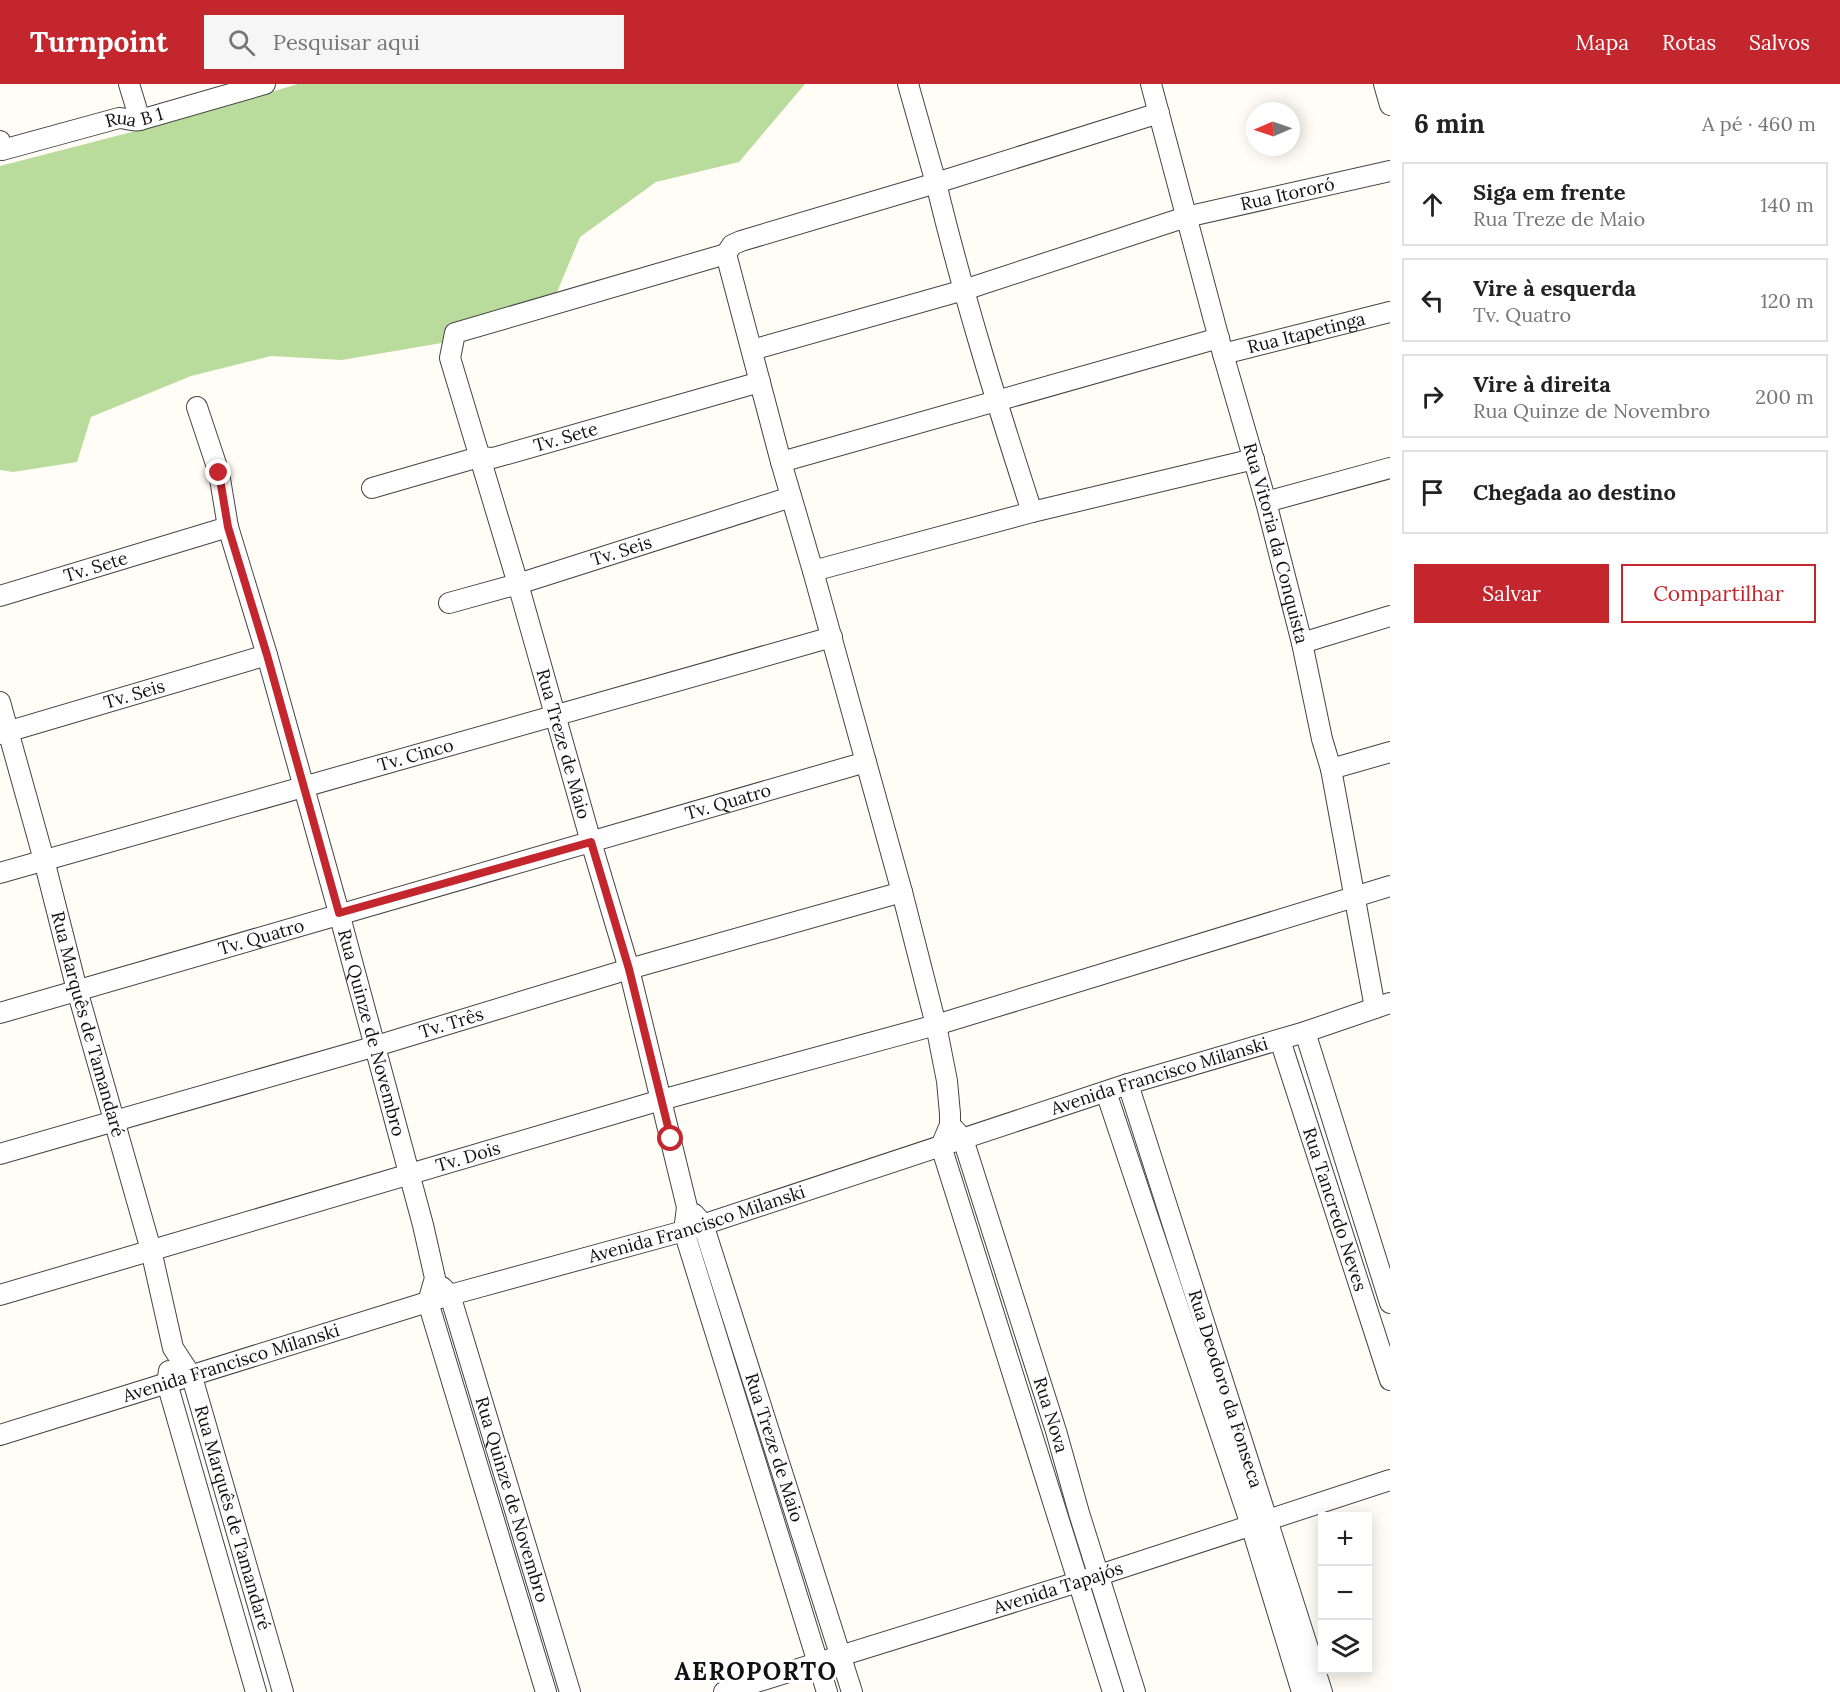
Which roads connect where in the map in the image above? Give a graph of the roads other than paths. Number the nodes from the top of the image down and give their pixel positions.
1 (129, 84) edge
2 (265, 84) edge
3 (908, 84) edge
4 (1152, 84) edge
5 (1384, 84) edge
6 (1390, 105) edge
7 (1159, 113) junction
8 (140, 120) junction
9 (1, 145) edge
10 (1390, 171) edge
11 (936, 183) junction
12 (1186, 217) junction
13 (726, 254) junction
14 (964, 290) junction
15 (1390, 312) edge
16 (1221, 346) junction
17 (752, 350) junction
18 (760, 382) junction
19 (996, 400) junction
20 (197, 406) dead end
21 (479, 457) junction
22 (1254, 459) junction
23 (781, 462) junction
24 (1390, 468) edge
25 (372, 488) dead end
26 (792, 497) junction
27 (1266, 502) junction
28 (1032, 512) junction
29 (228, 527) junction
30 (813, 571) junction
31 (518, 584) junction
32 (0, 596) edge
33 (450, 603) dead end
34 (1390, 616) edge
35 (832, 637) junction
36 (1302, 643) junction
37 (267, 655) junction
38 (0, 702) edge
39 (556, 716) junction
40 (4, 733) edge
41 (1390, 752) edge
42 (866, 762) junction
43 (1331, 769) junction
44 (303, 787) junction
45 (591, 842) junction
46 (44, 860) junction
47 (0, 873) edge
48 (1390, 886) edge
49 (902, 892) junction
50 (1354, 898) junction
51 (339, 913) junction
52 (629, 969) junction
53 (77, 990) junction
54 (1383, 1006) edge
55 (0, 1013) edge
56 (936, 1025) junction
57 (1305, 1032) junction
58 (1280, 1040) junction
59 (376, 1046) junction
60 (1128, 1084) junction
61 (1106, 1092) junction
62 (661, 1100) junction
63 (115, 1122) junction
64 (956, 1132) junction
65 (940, 1146) junction
66 (0, 1154) edge
67 (410, 1175) junction
68 (694, 1228) junction
69 (151, 1250) junction
70 (435, 1278) junction
71 (0, 1295) edge
72 (450, 1295) junction
73 (428, 1302) junction
74 (1390, 1303) edge
75 (173, 1348) junction
76 (192, 1377) junction
77 (1390, 1380) edge
78 (167, 1383) junction
79 (0, 1435) edge
80 (1390, 1480) edge
81 (1259, 1522) junction
82 (1098, 1575) junction
83 (1078, 1582) junction
84 (841, 1656) junction
85 (818, 1662) junction
86 (256, 1692) edge
87 (283, 1692) edge
88 (546, 1692) edge
89 (570, 1692) edge
90 (724, 1692) edge
91 (827, 1692) edge
92 (852, 1692) edge
93 (1113, 1692) edge
94 (1135, 1692) edge
95 (1302, 1692) edge
96 (1322, 1692) edge

1 - 8 street
2 - 8 street, Rua B 1
3 - 11 street
4 - 7 street, Rua Vitoria da Conquista
5 - 6 street
7 - 11 street
7 - 12 street, Rua Vitoria da Conquista
8 - 9 street, Rua B 1
10 - 12 street, Rua Itororó
11 - 13 street
11 - 14 street
12 - 14 street, Rua Itororó
12 - 16 street, Rua Vitoria da Conquista
13 - 17 street, Rua Nova
13 - 21 street, Rua Treze de Maio
14 - 17 street, Rua Itororó
14 - 19 street
15 - 16 street, Rua Itapetinga
16 - 19 street, Rua Itapetinga
16 - 22 street, Rua Vitoria da Conquista
17 - 18 street, Rua Nova
18 - 21 street, Tv. Sete
18 - 23 street, Rua Nova
19 - 23 street, Rua Itapetinga
19 - 28 street
20 - 29 street, Rua Quinze de Novembro
21 - 25 street, Tv. Sete
21 - 31 street, Rua Treze de Maio
22 - 27 street, Rua Vitoria da Conquista
22 - 28 street
23 - 26 street, Rua Nova
24 - 27 street
26 - 30 street, Rua Nova
26 - 31 street, Tv. Seis
27 - 36 street, Rua Vitoria da Conquista
28 - 30 street
29 - 32 street, Tv. Sete
29 - 37 street, Rua Quinze de Novembro
30 - 35 street, Rua Nova
31 - 33 street, Tv. Seis
31 - 39 street, Rua Treze de Maio
34 - 36 street
35 - 39 street, Tv. Cinco
35 - 42 street, Rua Nova
36 - 43 street, Rua Vitoria da Conquista
37 - 40 street, Tv. Seis
37 - 44 street, Rua Quinze de Novembro
38 - 40 street, Rua Marquês de Tamandaré
39 - 44 street, Tv. Cinco
39 - 45 street, Rua Treze de Maio
40 - 46 street, Rua Marquês de Tamandaré
41 - 43 street
42 - 45 street, Tv. Quatro
42 - 49 street, Rua Nova
43 - 50 street, Rua Vitoria da Conquista
44 - 46 street, Tv. Cinco
44 - 51 street, Rua Quinze de Novembro
45 - 51 street, Tv. Quatro
45 - 52 street, Rua Treze de Maio
46 - 47 street, Tv. Cinco
46 - 53 street, Rua Marquês de Tamandaré
48 - 50 street, Tv. Dois
49 - 52 street, Tv. Três
49 - 56 street, Rua Nova
50 - 54 street, Rua Vitoria da Conquista
50 - 56 street, Tv. Dois
51 - 53 street, Tv. Quatro
51 - 59 street, Rua Quinze de Novembro
52 - 59 street, Tv. Três
52 - 62 street, Rua Treze de Maio
53 - 55 street, Tv. Quatro
53 - 63 street, Rua Marquês de Tamandaré
54 - 57 street, Avenida Francisco Milanski
56 - 62 street, Tv. Dois
56 - 64 street, Rua Nova
57 - 58 street, Avenida Francisco Milanski
57 - 74 street, Rua Tancredo Neves
58 - 60 street, Avenida Francisco Milanski
58 - 77 street, Rua Tancredo Neves
59 - 63 street, Tv. Três
59 - 67 street, Rua Quinze de Novembro
60 - 61 street, Avenida Francisco Milanski
60 - 81 street, Rua Deodoro da Fonseca
61 - 64 street, Avenida Francisco Milanski
61 - 81 street, Rua Deodoro da Fonseca
62 - 67 street, Tv. Dois
62 - 68 street, Rua Treze de Maio
63 - 66 street, Tv. Três
63 - 69 street, Rua Marquês de Tamandaré
64 - 65 street, Avenida Francisco Milanski
64 - 82 street, Rua Nova
65 - 68 street, Avenida Francisco Milanski
65 - 83 street, Rua Nova
67 - 69 street, Tv. Dois
67 - 70 street, Rua Quinze de Novembro
68 - 72 street, Avenida Francisco Milanski
68 - 84 street, Rua Treze de Maio
68 - 85 street, Rua Treze de Maio
69 - 71 street, Tv. Dois
69 - 75 street, Rua Marquês de Tamandaré
70 - 72 street, Rua Quinze de Novembro
70 - 73 street, Rua Quinze de Novembro
72 - 73 street, Avenida Francisco Milanski
72 - 89 street, Rua Quinze de Novembro
73 - 76 street, Avenida Francisco Milanski
73 - 88 street, Rua Quinze de Novembro
75 - 76 street, Rua Marquês de Tamandaré
75 - 78 street, Rua Marquês de Tamandaré
76 - 78 street, Avenida Francisco Milanski
76 - 87 street, Rua Marquês de Tamandaré
78 - 79 street, Avenida Francisco Milanski
78 - 86 street, Rua Marquês de Tamandaré
80 - 81 street, Avenida Tapajós
81 - 82 street, Avenida Tapajós
81 - 95 street, Rua Deodoro da Fonseca
81 - 96 street, Rua Deodoro da Fonseca
82 - 83 street, Avenida Tapajós
82 - 94 street, Rua Nova
83 - 84 street, Avenida Tapajós
83 - 93 street, Rua Nova
84 - 85 street, Avenida Tapajós
84 - 92 street, Rua Treze de Maio
85 - 90 street, Avenida Tapajós
85 - 91 street, Rua Treze de Maio

